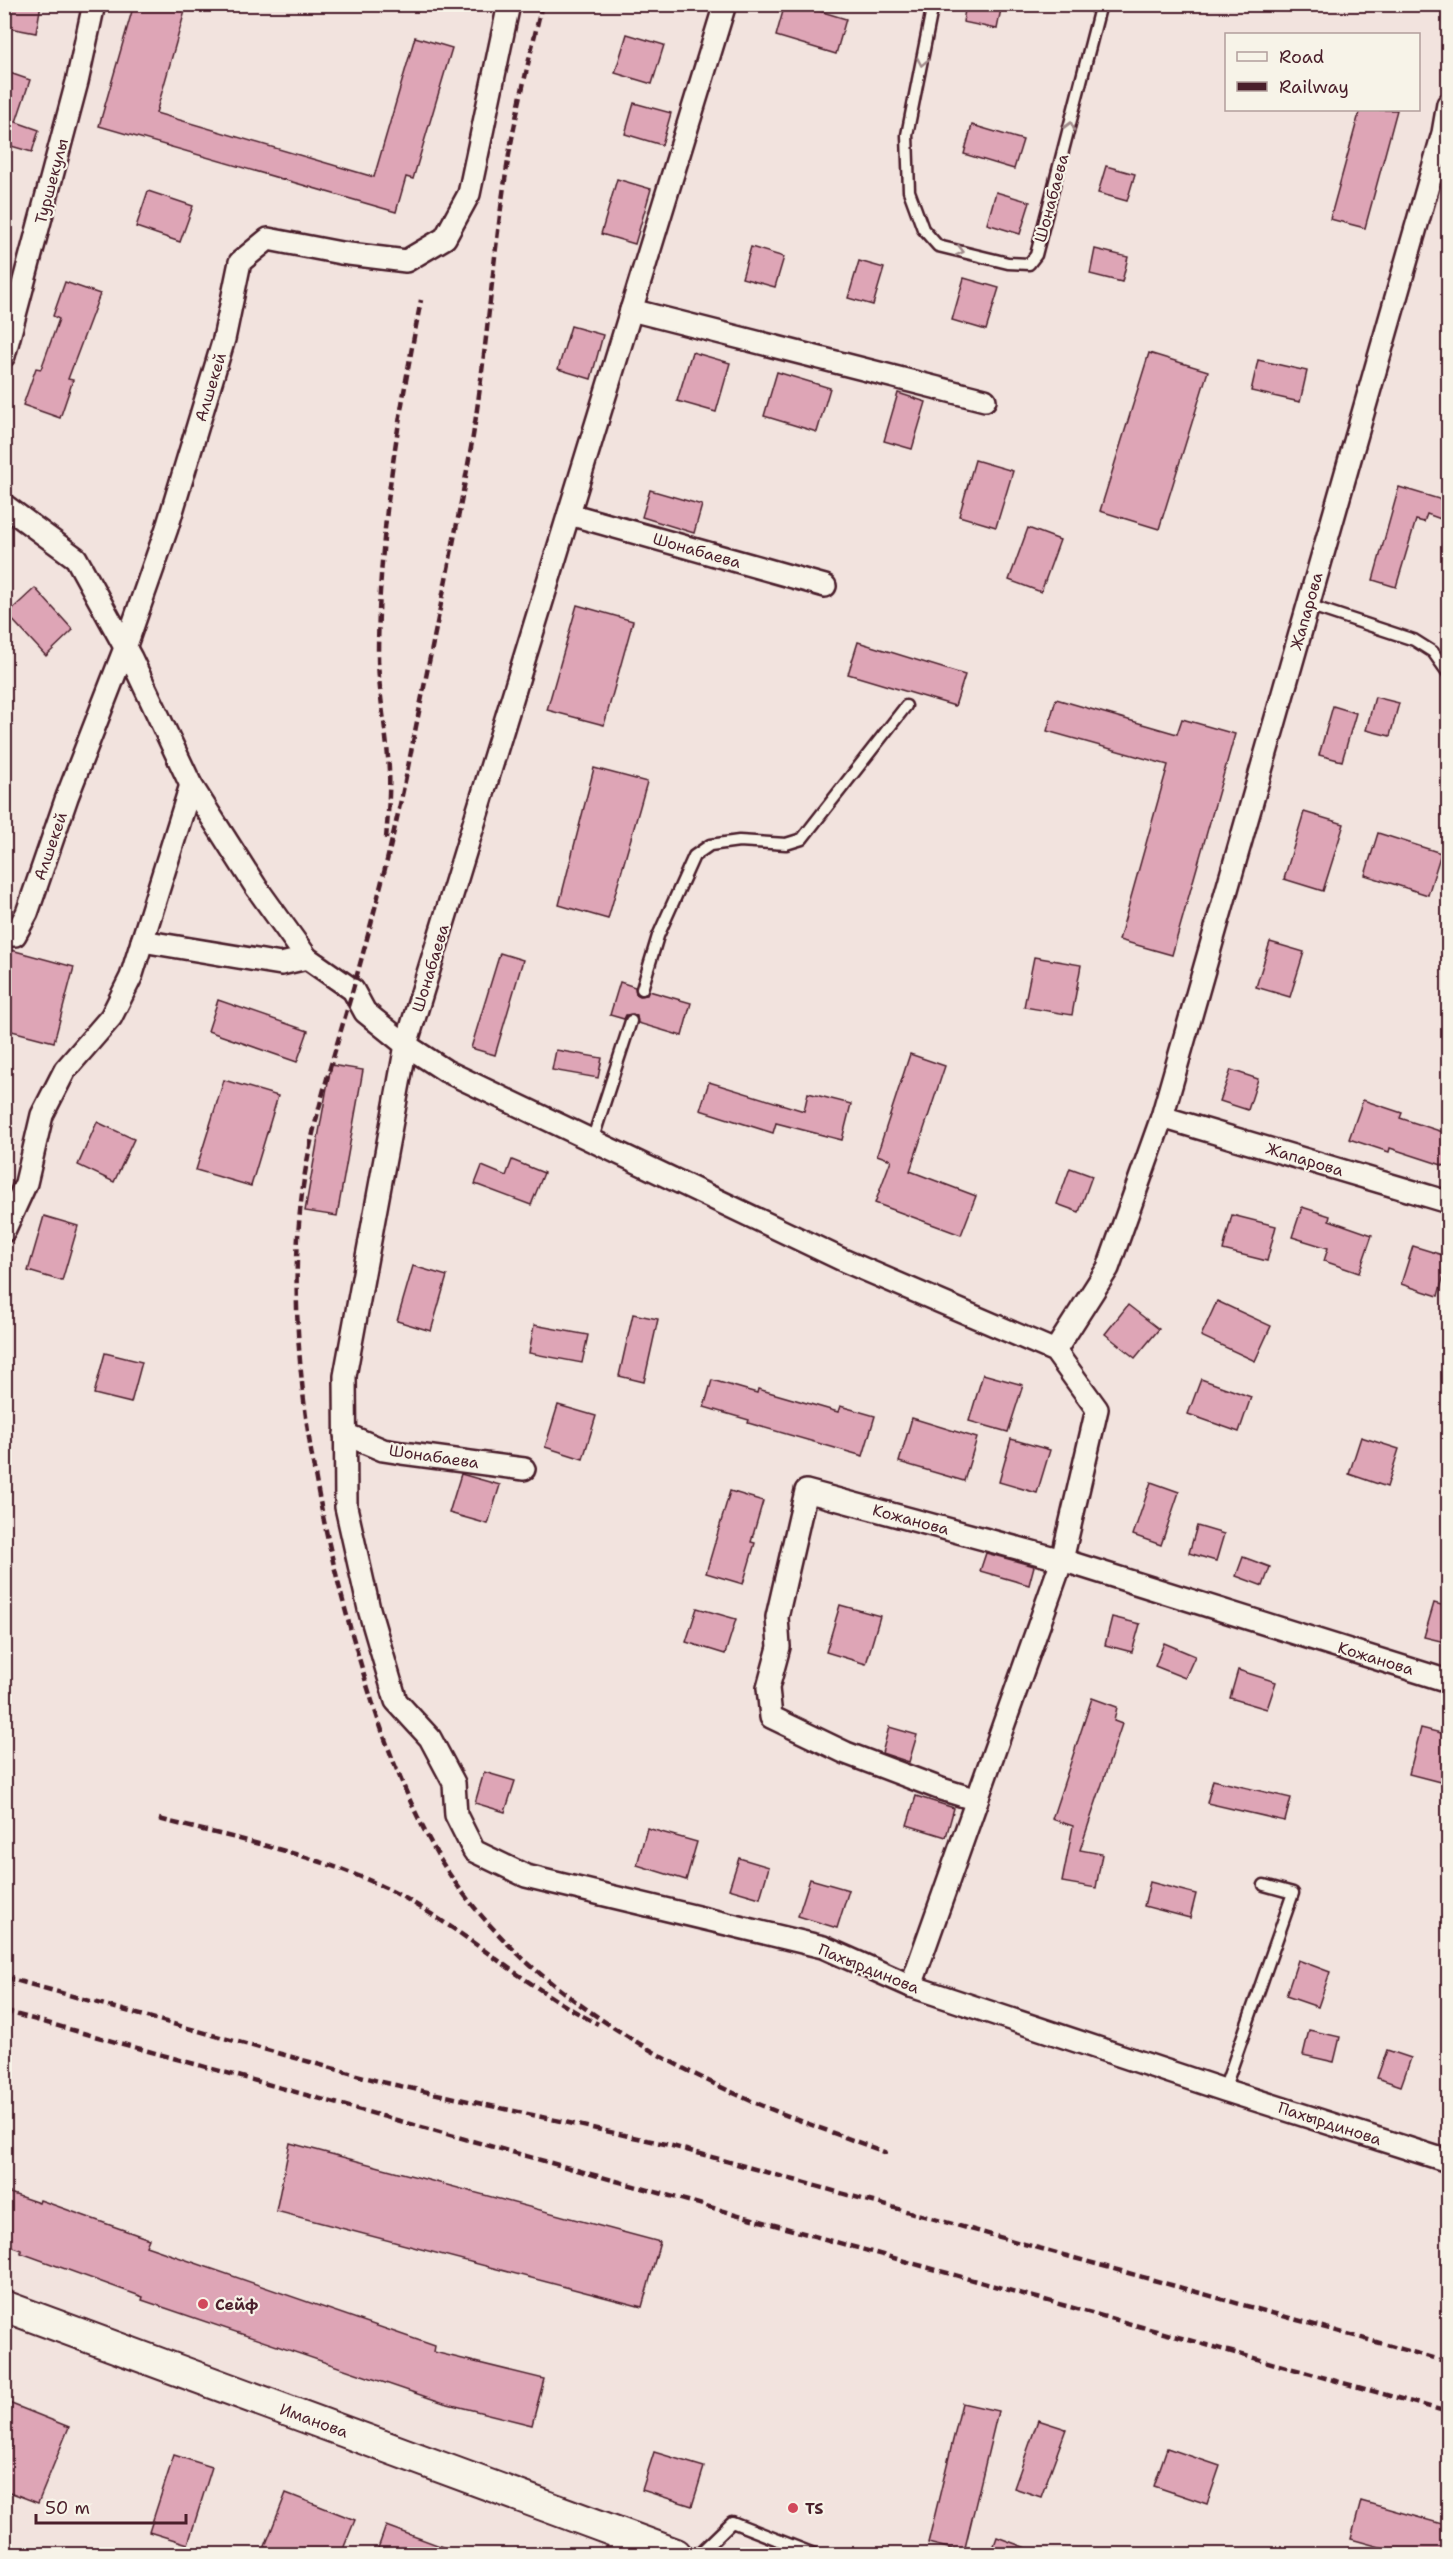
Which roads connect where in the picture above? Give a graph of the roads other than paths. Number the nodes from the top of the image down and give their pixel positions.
1 (94, 4) edge
2 (509, 4) edge
3 (725, 4) edge
4 (933, 4) edge
5 (1101, 4) edge
6 (1449, 104) edge
7 (631, 310) junction
8 (4, 356) edge
9 (985, 400) dead end
10 (4, 505) edge
11 (569, 514) junction
12 (825, 586) dead end
13 (1308, 605) junction
14 (125, 648) junction
15 (1449, 673) edge
16 (906, 706) dead end
17 (191, 785) junction
18 (4, 935) edge
19 (142, 941) junction
20 (307, 958) junction
21 (642, 989) dead end
22 (631, 1021) dead end
23 (406, 1045) junction
24 (1162, 1117) junction
25 (592, 1141) junction
26 (1449, 1202) edge
27 (4, 1231) edge
28 (1055, 1351) junction
29 (345, 1434) junction
30 (525, 1469) dead end
31 (1062, 1560) junction
32 (369, 1609) joint
33 (1449, 1681) edge
34 (977, 1800) junction
35 (1264, 1884) dead end
36 (911, 1986) junction
37 (1224, 2090) junction
38 (1449, 2161) edge
39 (4, 2306) edge
40 (620, 2545) edge
41 (676, 2554) edge
42 (699, 2554) edge
43 (814, 2554) edge

1 - 8 street, Туршекулы
2 - 14 street, Алшекей
3 - 7 street, Шонабаева
4 -> 5 lane, Шонабаева
6 - 13 street, Жапарова
7 - 9 street
7 - 11 street, Шонабаева
10 - 14 street
11 - 12 street, Шонабаева
11 - 23 street, Шонабаева
13 - 15 lane
13 - 24 street, Жапарова
14 - 17 street
14 - 18 street, Алшекей
16 - 21 lane
17 - 19 street
17 - 20 street
19 - 20 street
19 - 27 street
20 - 23 street
22 - 25 lane
23 - 25 street
23 - 29 street, Шонабаева
24 - 26 street, Жапарова
24 - 28 street, Жапарова
25 - 28 street
28 - 31 street
29 - 30 street, Шонабаева
29 - 32 street, Шонабаева
31 - 33 street, Кожанова
31 - 34 street
31 - 34 street, Кожанова
32 - 36 street, Пахырдинова
34 - 36 street
35 - 37 lane
36 - 37 street, Пахырдинова
37 - 38 street, Пахырдинова
39 - 40 main road, Иманова
40 - 41 main road, Иманова
42 - 43 lane

